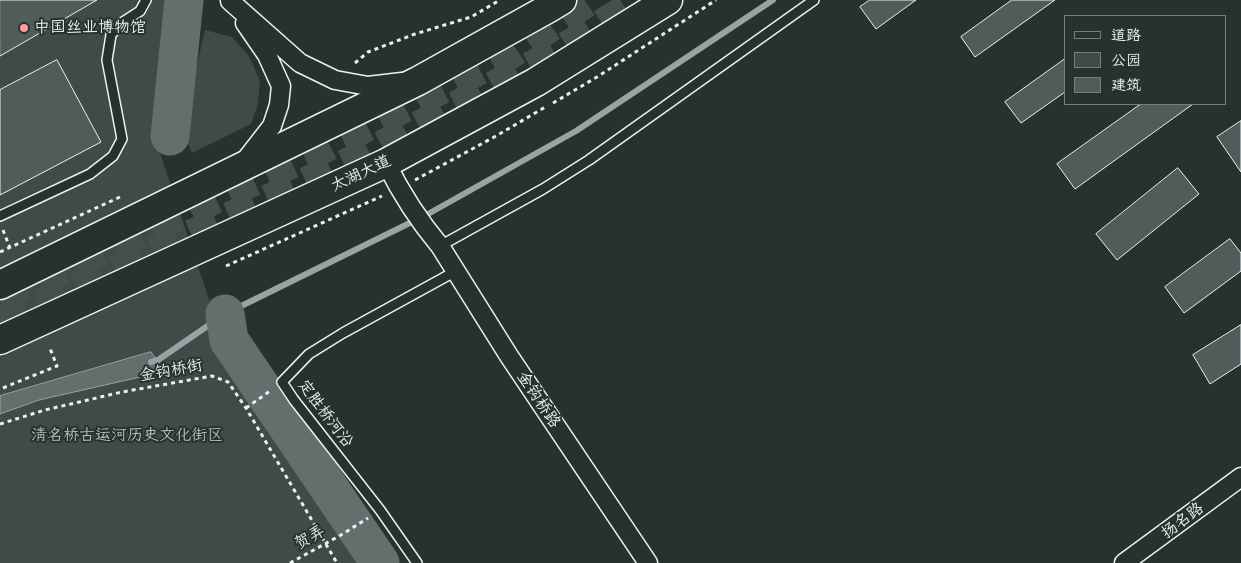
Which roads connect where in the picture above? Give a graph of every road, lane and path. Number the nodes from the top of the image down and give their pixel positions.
1 (146, 0) edge
2 (230, 0) edge
3 (562, 0) edge
4 (668, 0) edge
5 (814, 0) edge
6 (418, 81) junction
7 (386, 163) junction
8 (239, 168) junction
9 (0, 216) edge
10 (2, 228) dead end
11 (436, 241) junction
12 (0, 252) edge
13 (456, 271) junction
14 (11, 280) edge
15 (44, 334) junction
16 (0, 340) edge
17 (282, 382) junction
18 (3, 388) dead end
19 (246, 408) junction
20 (0, 424) edge
21 (1241, 477) edge
22 (380, 510) junction
23 (325, 544) junction
24 (290, 563) edge
25 (336, 563) edge
26 (417, 563) edge
27 (648, 563) edge
28 (1124, 563) edge

1 - 9 lane
2 - 6 street
2 - 8 street
3 - 6 main road
4 - 7 main road, 太湖大道
5 - 11 lane
6 - 8 main road
7 - 11 street, 金钩桥路
7 - 15 main road, 太湖大道
8 - 14 main road
10 - 12 path
11 - 13 street, 金钩桥路
13 - 17 lane, 定胜桥河沿
13 - 27 street, 金钩桥路
15 - 16 main road, 太湖大道
15 - 18 path
17 - 19 path
17 - 22 lane, 定胜桥河沿
19 - 20 path, 金钩桥街
19 - 23 path, 金钩桥街
21 - 28 street, 扬名路
22 - 23 path, 贺弄
22 - 26 lane, 定胜桥河沿
23 - 24 path, 贺弄
23 - 25 path, 金钩桥街

